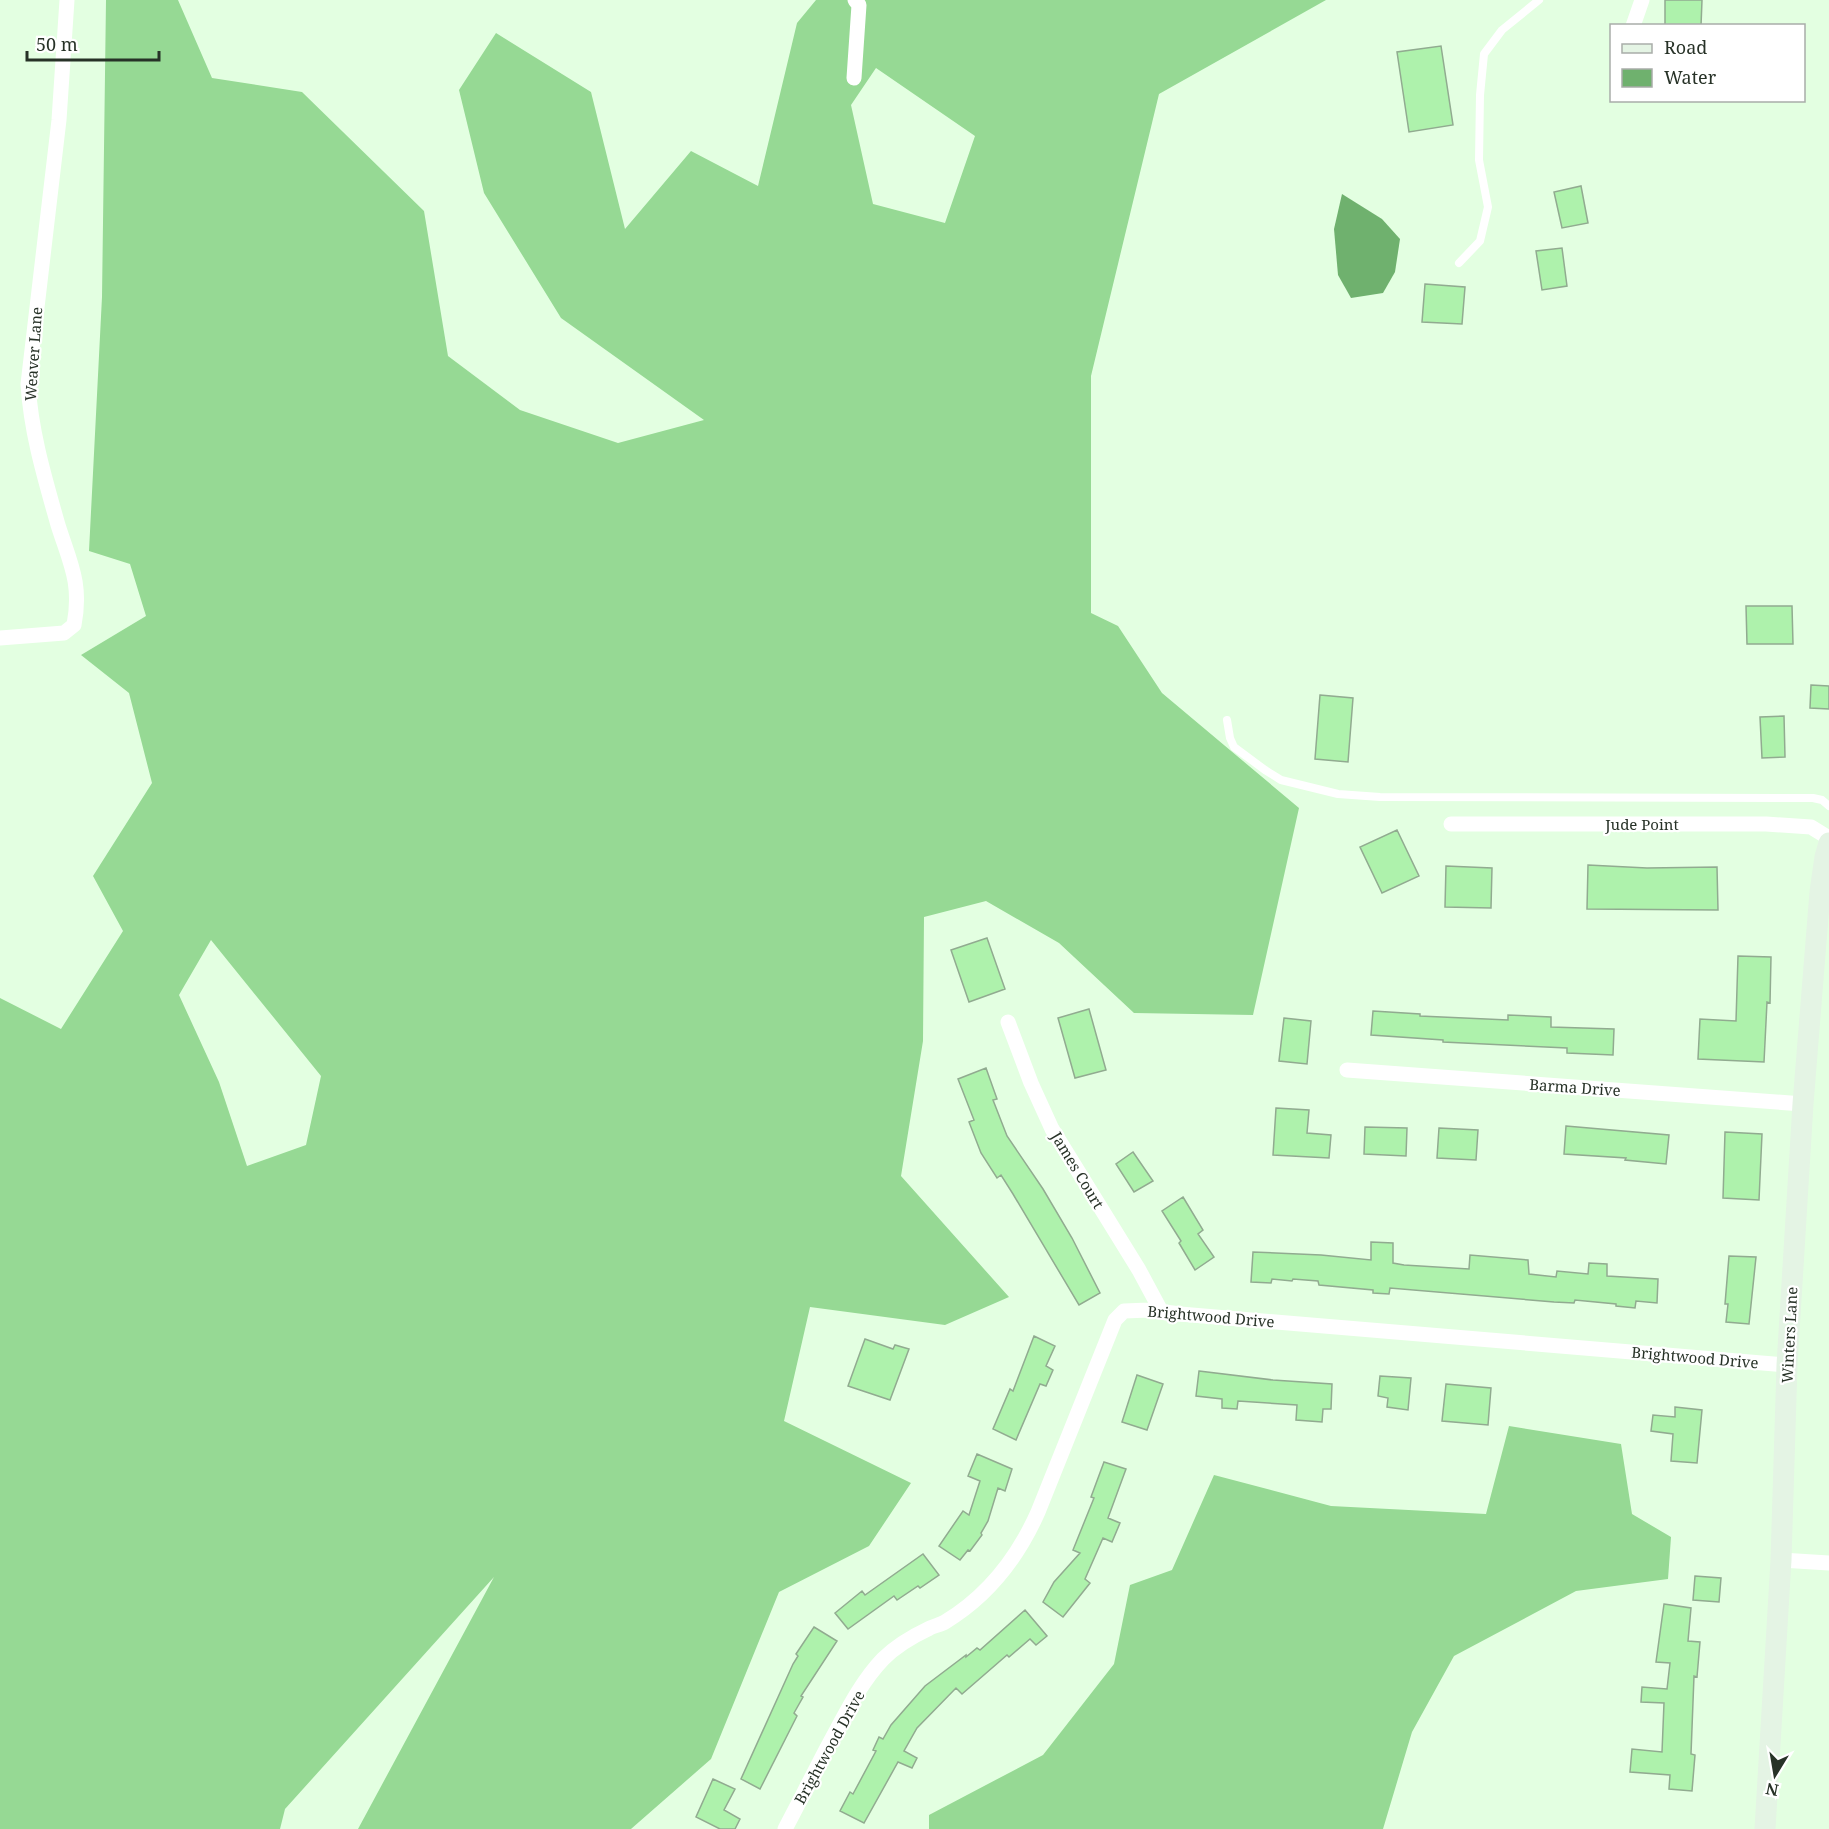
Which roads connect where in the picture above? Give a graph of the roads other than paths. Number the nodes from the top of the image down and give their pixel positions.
1 (68, 0) edge
2 (855, 0) edge
3 (1539, 0) edge
4 (1642, 0) edge
5 (1634, 24) edge
6 (854, 78) dead end
7 (1459, 263) dead end
8 (0, 638) edge
9 (1227, 720) dead end
10 (1829, 806) edge
11 (1451, 824) dead end
12 (1829, 841) edge
13 (1008, 1022) dead end
14 (1347, 1070) dead end
15 (1803, 1104) junction
16 (1161, 1311) junction
17 (1787, 1365) junction
18 (1781, 1560) junction
19 (1829, 1563) edge
20 (785, 1829) edge
21 (1765, 1829) edge

1 - 8 street, Weaver Lane
2 - 6 street
3 - 7 lane
4 - 5 street
9 - 10 lane
11 - 12 street, Jude Point
12 - 15 street, Winters Lane
13 - 16 street, James Court
14 - 15 street, Barma Drive
15 - 17 street, Winters Lane
16 - 17 street, Brightwood Drive
16 - 20 street, Brightwood Drive
17 - 18 street, Winters Lane
18 - 19 street
18 - 21 street, Winters Lane

